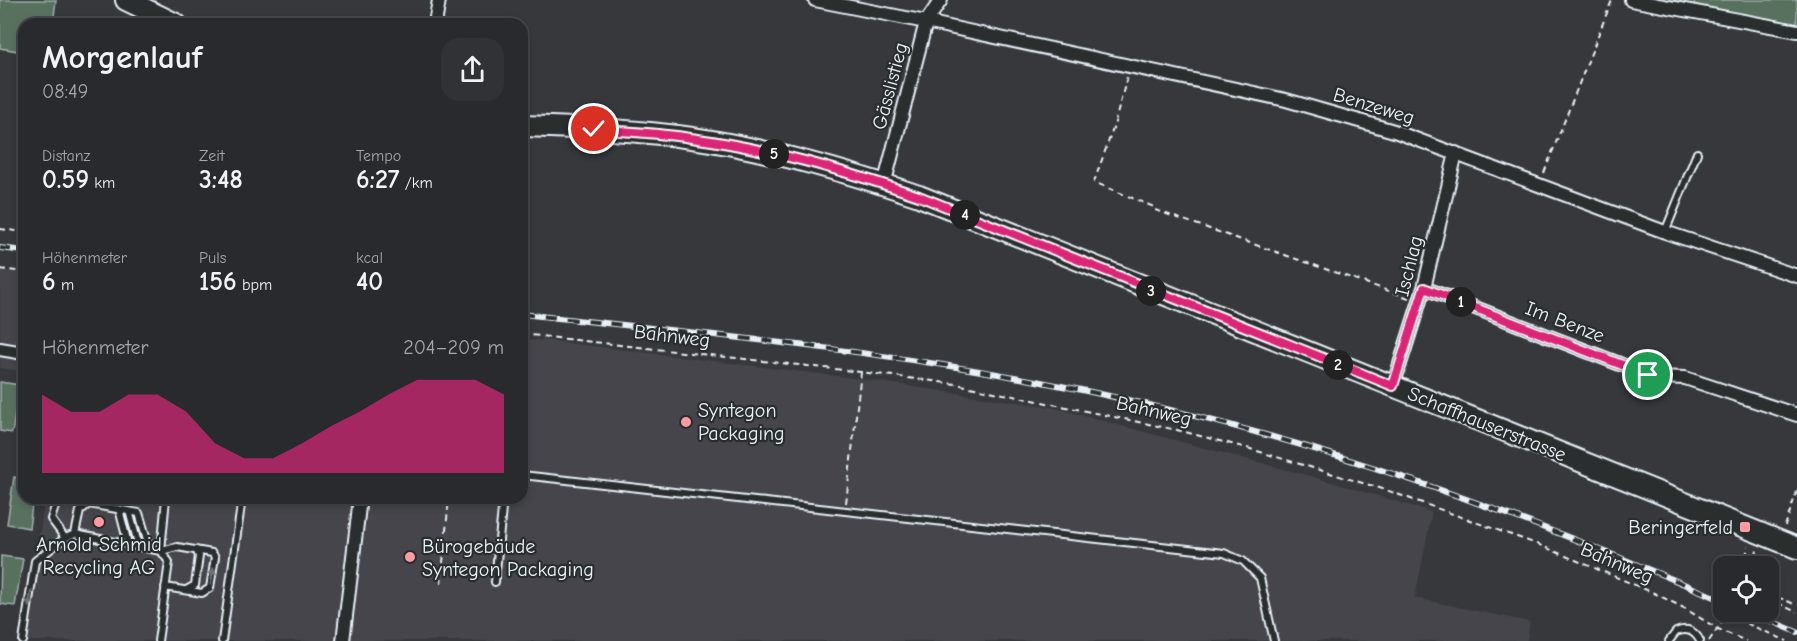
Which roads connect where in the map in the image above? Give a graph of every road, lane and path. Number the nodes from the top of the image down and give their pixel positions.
1 (126, 0) edge
2 (439, 0) edge
3 (815, 0) edge
4 (941, 0) edge
5 (1612, 0) edge
6 (1631, 0) edge
7 (164, 18) edge
8 (436, 18) edge
9 (926, 22) junction
10 (1797, 31) edge
11 (1130, 65) junction
12 (528, 126) edge
13 (1456, 153) junction
14 (1697, 153) dead end
15 (1540, 184) junction
16 (884, 185) junction
17 (0, 229) edge
18 (18, 231) edge
19 (1665, 232) junction
20 (0, 269) edge
21 (18, 271) edge
22 (1797, 276) edge
23 (1424, 288) junction
24 (1420, 302) junction
25 (528, 335) edge
26 (0, 349) edge
27 (18, 352) edge
28 (861, 372) junction
29 (1393, 386) junction
30 (1797, 415) edge
31 (528, 476) edge
32 (1797, 491) edge
33 (56, 504) edge
34 (165, 504) edge
35 (241, 504) edge
36 (359, 504) edge
37 (448, 504) edge
38 (503, 504) edge
39 (119, 509) junction
40 (129, 511) junction
41 (845, 511) junction
42 (1785, 526) dead end
43 (75, 534) junction
44 (66, 538) junction
45 (128, 544) junction
46 (1749, 544) dead end
47 (140, 547) junction
48 (1797, 548) edge
49 (150, 549) junction
50 (1757, 549) dead end
51 (196, 550) junction
52 (161, 551) junction
53 (1746, 556) edge
54 (1756, 556) edge
55 (495, 582) dead end
56 (441, 584) dead end
57 (165, 587) junction
58 (185, 590) junction
59 (1779, 598) edge
60 (1779, 604) edge
61 (1794, 604) dead end
62 (1797, 612) edge
63 (1722, 622) edge
64 (1745, 622) edge
65 (1718, 629) junction
66 (23, 641) edge
67 (158, 641) edge
68 (222, 641) edge
69 (343, 641) edge
70 (1274, 641) edge
71 (1670, 641) edge
72 (1700, 641) edge
73 (1709, 641) edge
74 (1746, 641) edge
75 (1787, 641) edge

1 - 7 main road
2 - 8 street
3 - 9 street, Benzeweg
4 - 9 street, Gässlistieg
5 - 15 path
6 - 10 street
9 - 11 street, Benzeweg
9 - 16 street, Gässlistieg
11 - 13 street, Benzeweg
11 - 24 path
12 - 16 main road, Schaffhauserstrasse
13 - 15 street, Benzeweg
13 - 23 street, Ischlag
14 - 19 lane
15 - 19 street, Benzeweg
16 - 29 main road, Schaffhauserstrasse
17 - 18 path
19 - 22 street, Benzeweg
20 - 21 path
23 - 24 street, Ischlag
23 - 30 street, Im Benze
24 - 29 street, Ischlag
25 - 28 path, Bahnweg
26 - 27 street
28 - 41 path
28 - 65 path, Bahnweg
29 - 48 main road, Schaffhauserstrasse
31 - 41 lane
32 - 42 path
33 - 44 lane
34 - 52 lane
35 - 68 lane
36 - 69 street
37 - 56 path
38 - 55 lane
39 - 40 lane
39 - 43 lane
39 - 45 lane
40 - 47 lane
40 - 49 lane
41 - 70 lane
43 - 44 lane
43 - 45 lane
44 -> 66 lane
45 - 47 lane
46 - 53 path
47 - 49 lane
49 - 52 lane
50 - 54 path
51 - 52 lane
51 - 58 lane
58 -> 51 lane
52 - 57 lane
57 - 58 lane
57 - 67 lane
59 - 61 path
60 - 62 path
63 - 65 path
64 - 75 path
65 - 73 path
65 - 74 path, Bahnweg
71 - 72 lane

